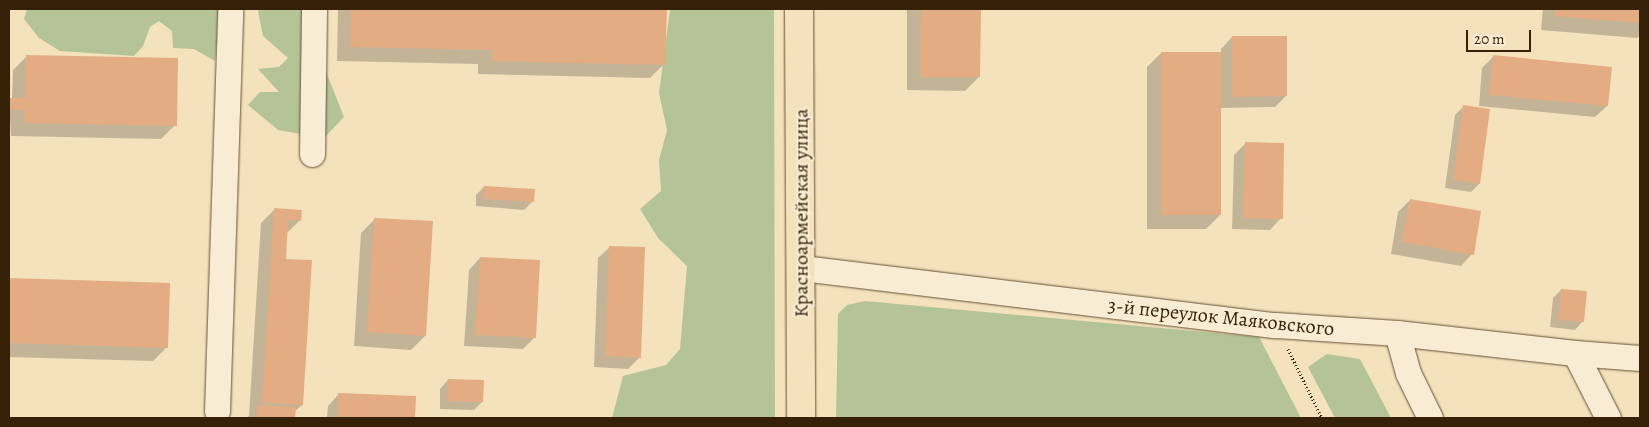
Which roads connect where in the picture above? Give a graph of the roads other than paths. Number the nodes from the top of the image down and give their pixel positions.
1 (230, 9) edge
2 (314, 9) edge
3 (799, 9) edge
4 (312, 154) dead end
5 (802, 268) junction
6 (1397, 333) junction
7 (1574, 353) junction
8 (1640, 358) edge
9 (217, 411) dead end
10 (801, 418) edge
11 (1430, 418) edge
12 (1608, 418) edge

1 - 9 street
2 - 4 street
3 - 5 main road, Красноармейская улица
5 - 6 street, 3-й переулок Маяковского
5 - 10 main road, Красноармейская улица
6 - 7 street, 3-й переулок Маяковского
6 - 11 street
7 - 8 street, 3-й переулок Маяковского
7 - 12 street

